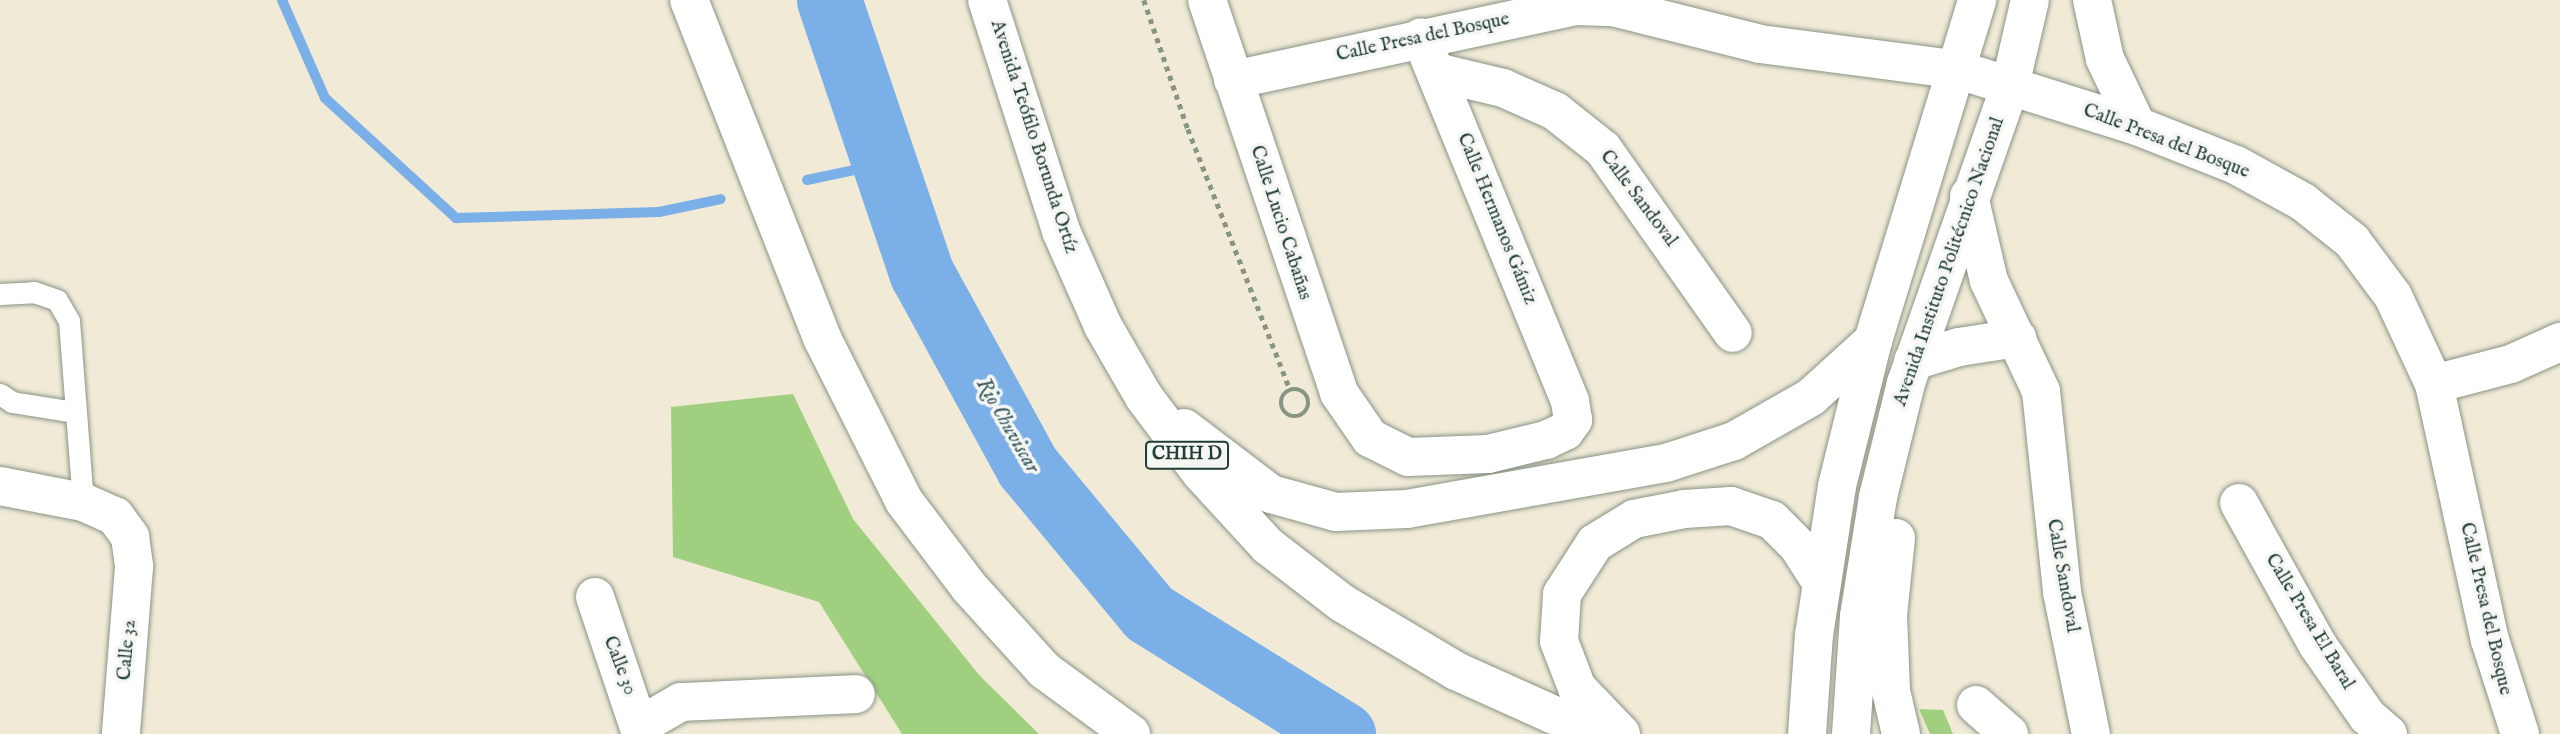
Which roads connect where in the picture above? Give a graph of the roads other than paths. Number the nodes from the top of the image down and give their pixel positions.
1 (689, 0) edge
2 (987, 0) edge
3 (1207, 0) edge
4 (1977, 0) edge
5 (2030, 0) edge
6 (2092, 0) edge
7 (1614, 4) edge
8 (1421, 37) junction
9 (1959, 70) junction
10 (1436, 72) junction
11 (1233, 80) junction
12 (2010, 86) junction
13 (2137, 126) junction
14 (1969, 196) junction
15 (0, 294) edge
16 (1733, 333) dead end
17 (2017, 338) junction
18 (1872, 341) junction
19 (2560, 342) edge
20 (1910, 372) junction
21 (2434, 384) junction
22 (0, 394) edge
23 (1144, 397) junction
24 (75, 412) junction
25 (1370, 438) joint
26 (0, 486) edge
27 (83, 502) junction
28 (2239, 503) dead end
29 (1821, 582) junction
30 (595, 597) dead end
31 (1044, 670) junction
32 (856, 694) dead end
33 (1976, 705) dead end
34 (641, 729) edge
35 (121, 734) edge
36 (1086, 734) edge
37 (1131, 734) edge
38 (1596, 734) edge
39 (1621, 734) edge
40 (1807, 734) edge
41 (1851, 734) edge
42 (1901, 734) edge
43 (2009, 734) edge
44 (2091, 734) edge
45 (2388, 734) edge
46 (2519, 734) edge

1 - 31 street
2 - 23 street, Avenida Teófilo Borunda Ortíz / CHIH D
3 - 11 street, Calle Lucio Cabañas
4 - 9 street
5 - 12 street, Avenida Instituto Politécnico Nacional
6 - 13 street
7 - 8 street, Calle Presa del Bosque
7 - 9 street, Calle Presa del Bosque
8 - 10 street, Calle Hermanos Gámiz
8 - 11 street, Calle Presa del Bosque
9 - 12 street, Calle Presa del Bosque
9 - 18 street
10 - 16 street, Calle Sandoval
10 - 25 street, Calle Hermanos Gámiz
11 - 25 street, Calle Lucio Cabañas
12 - 13 street, Calle Presa del Bosque
12 - 14 street, Avenida Instituto Politécnico Nacional
13 - 21 street, Calle Presa del Bosque
14 - 17 street, Calle Sandoval
14 - 20 street, Avenida Instituto Politécnico Nacional
15 - 24 lane
17 - 20 street
17 - 44 street, Calle Sandoval
18 - 23 street
18 - 29 street
19 - 21 street
20 - 41 street, Avenida Instituto Politécnico Nacional
20 - 42 street
21 - 46 street, Calle Presa del Bosque
22 - 24 lane
23 - 38 street, Avenida Teófilo Borunda Ortíz / CHIH D
24 - 27 lane
26 - 27 street, Calle 32
27 - 35 street, Calle 32
28 - 45 street, Calle Presa El Baral
29 - 39 street
29 - 40 street
30 - 34 street, Calle 30
31 - 36 street
31 - 37 street
32 - 34 street
33 - 43 street

